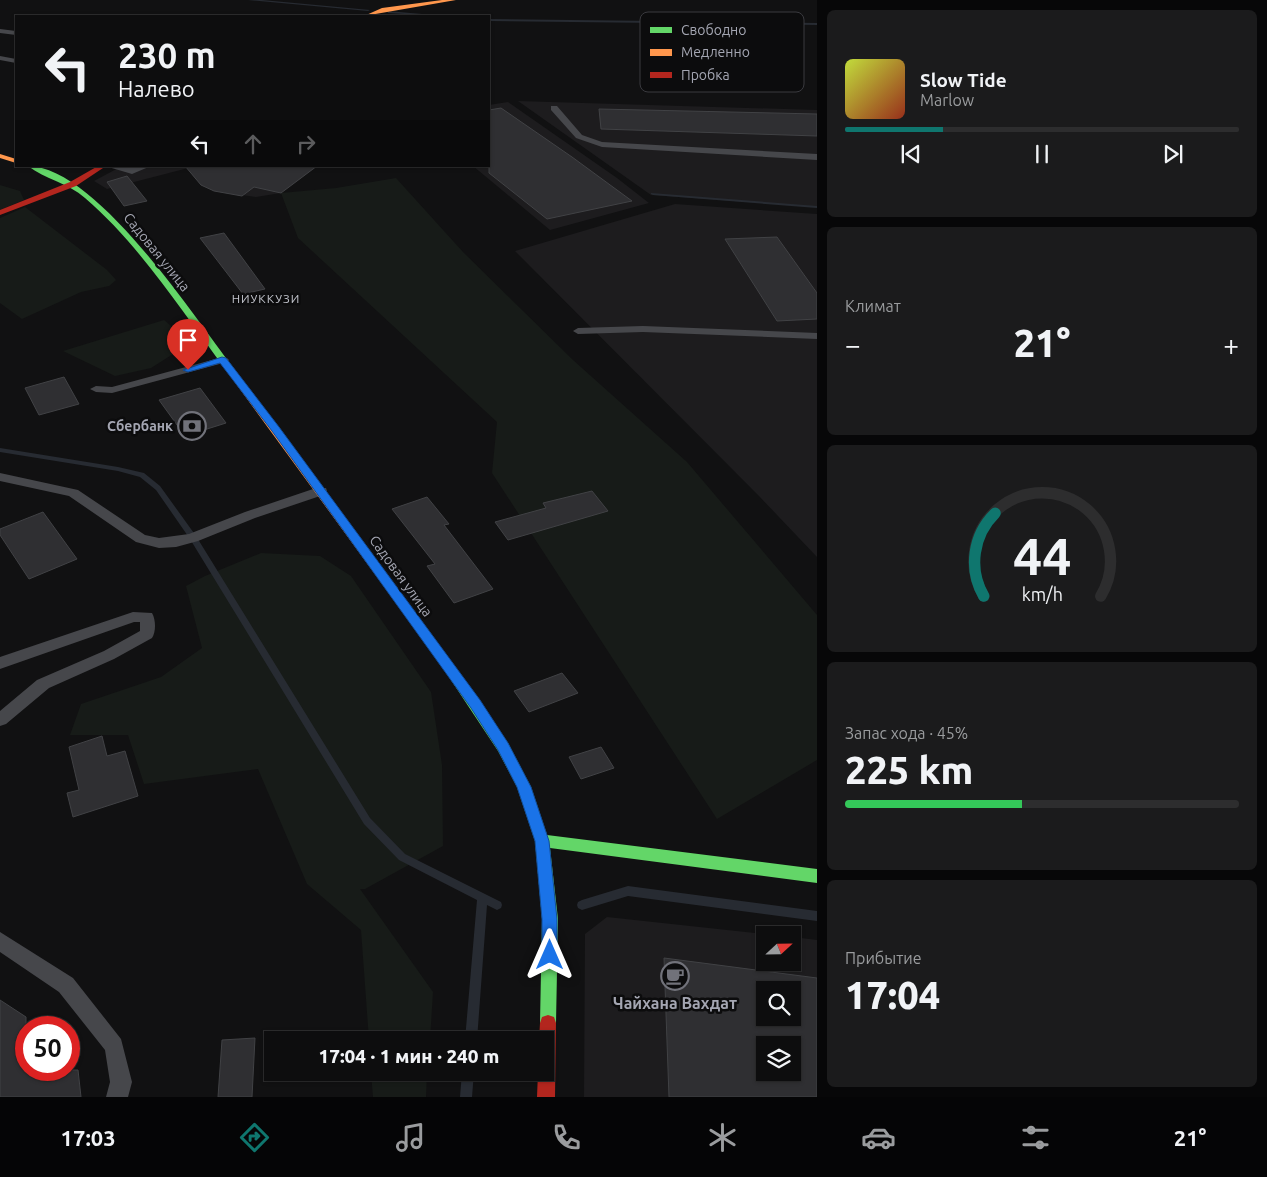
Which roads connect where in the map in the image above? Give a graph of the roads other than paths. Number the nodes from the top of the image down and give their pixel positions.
1 (453, 0) edge
2 (370, 15) edge
3 (0, 31) edge
4 (15, 33) edge
5 (0, 58) edge
6 (15, 61) edge
7 (554, 108) dead end
8 (0, 156) edge
9 (817, 157) edge
10 (15, 161) edge
11 (33, 167) edge
12 (101, 167) edge
13 (113, 167) edge
14 (144, 167) edge
15 (73, 184) junction
16 (0, 213) edge
17 (578, 331) dead end
18 (817, 336) edge
19 (222, 360) junction
20 (96, 389) dead end
21 (0, 477) edge
22 (321, 491) junction
23 (0, 663) edge
24 (0, 720) edge
25 (542, 841) junction
26 (817, 876) edge
27 (0, 941) edge
28 (117, 1097) edge
29 (546, 1097) edge

1 - 2 main road
3 - 4 lane
5 - 6 lane
7 - 9 lane
8 - 10 main road
11 - 15 main road, Садовая улица
12 - 15 main road
13 - 14 lane
15 - 16 main road
15 - 19 main road, Садовая улица
17 - 18 lane
19 - 20 lane
19 - 22 main road, Садовая улица
21 - 22 lane
22 - 25 main road, Садовая улица
23 - 24 lane
25 - 26 main road
25 - 29 main road, Садовая улица
27 - 28 lane

